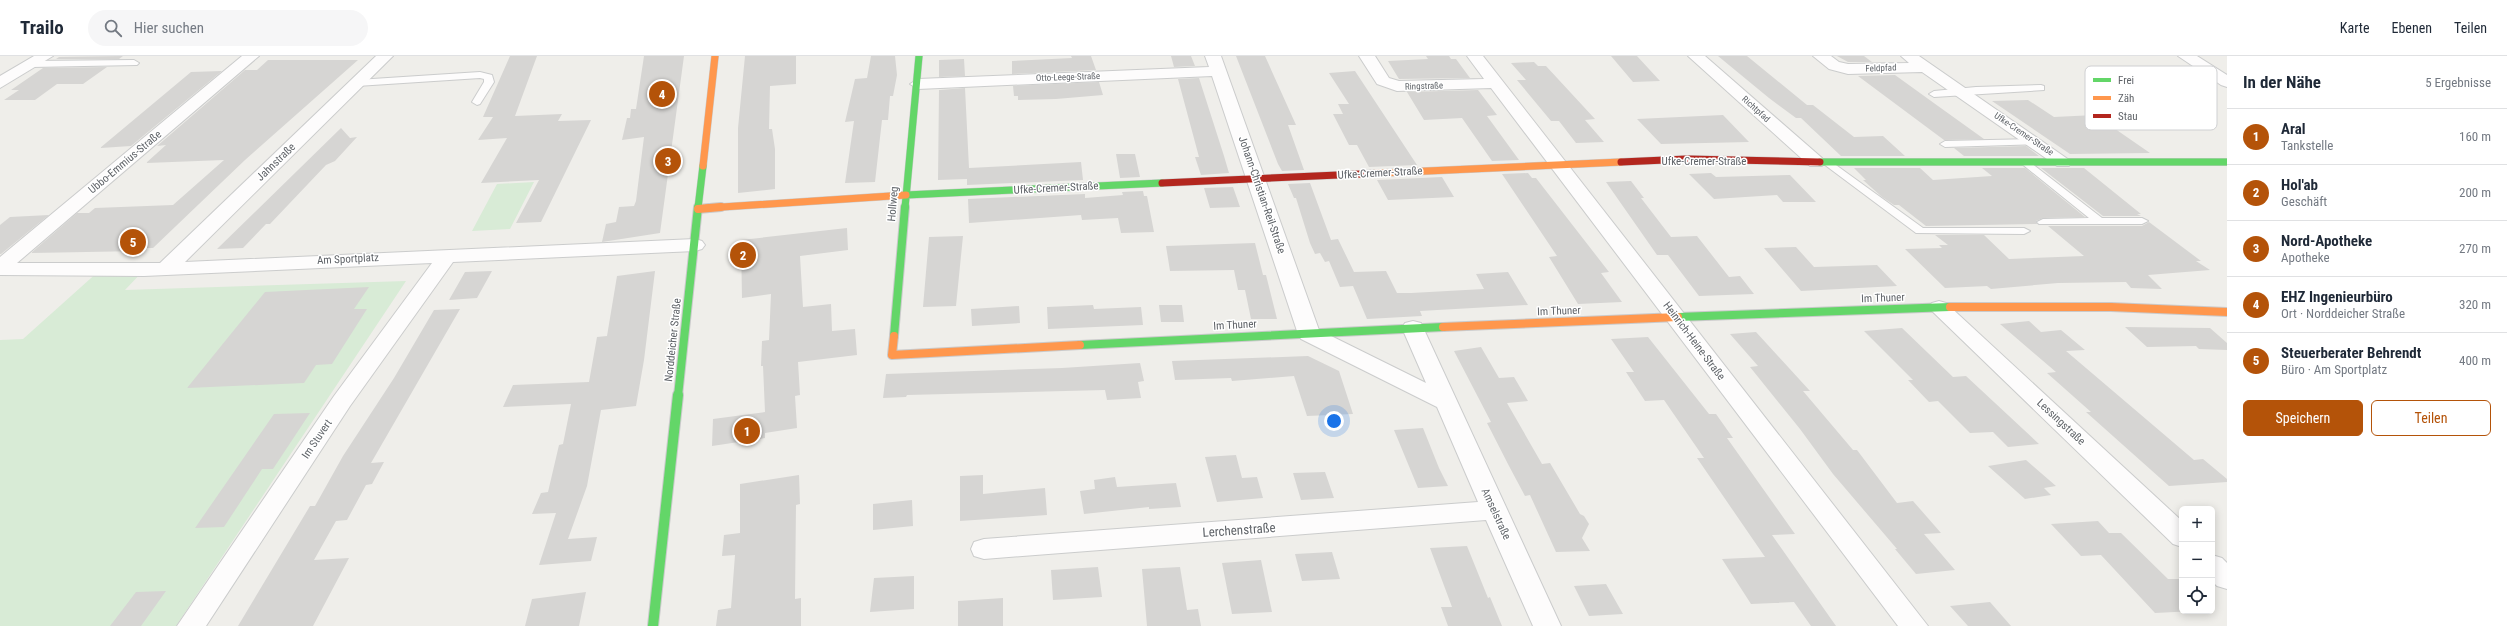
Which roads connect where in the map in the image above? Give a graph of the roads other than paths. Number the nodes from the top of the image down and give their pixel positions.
1 (251, 56) edge
2 (385, 56) edge
3 (715, 56) edge
4 (919, 56) edge
5 (1367, 56) edge
6 (1475, 56) edge
7 (1696, 56) edge
8 (1821, 56) edge
9 (1909, 56) edge
10 (2186, 56) edge
11 (38, 60) edge
12 (134, 63) dead end
13 (1215, 64) edge
14 (2202, 66) edge
15 (1925, 67) junction
16 (2217, 76) edge
17 (2227, 82) edge
18 (0, 83) edge
19 (358, 83) junction
20 (1495, 83) junction
21 (918, 84) junction
22 (2041, 88) dead end
23 (1962, 92) junction
24 (1934, 94) dead end
25 (477, 102) dead end
26 (2035, 142) junction
27 (1945, 144) dead end
28 (1822, 162) junction
29 (2026, 162) junction
30 (2063, 162) junction
31 (2227, 162) edge
32 (1559, 163) junction
33 (1257, 179) junction
34 (906, 195) junction
35 (698, 209) junction
36 (2099, 221) junction
37 (2142, 221) dead end
38 (2043, 222) dead end
39 (2024, 231) dead end
40 (695, 245) junction
41 (448, 255) junction
42 (0, 268) edge
43 (167, 268) junction
44 (1939, 308) junction
45 (2227, 312) edge
46 (1677, 318) junction
47 (1413, 328) junction
48 (1309, 334) junction
49 (892, 355) joint
50 (1445, 402) junction
51 (1493, 510) junction
52 (2179, 533) edge
53 (984, 549) dead end
54 (2215, 568) edge
55 (2227, 579) edge
56 (191, 626) edge
57 (653, 626) edge
58 (1548, 626) edge
59 (1914, 626) edge

1 - 42 street, Ubbo-Emmius-Straße
2 - 19 street, Jahnstraße
3 - 35 street, Norddeicher Straße
4 - 21 street, Hollweg
5 - 20 street, Ringstraße
6 - 20 street, Heinrich-Heine-Straße
7 - 28 street, Richtpfad
8 - 15 street, Feldpfad
9 - 15 street, Feldpfad
10 - 14 street
11 - 12 lane
11 - 18 street
13 - 21 street, Otto-Leege-Straße
13 - 33 street, Johann-Christian-Reil-Straße
15 - 23 street, Ufke-Cremer-Straße
16 - 17 street
19 - 25 lane
19 - 43 street, Jahnstraße
20 - 32 street, Heinrich-Heine-Straße
21 - 34 street, Hollweg
22 - 23 lane
23 - 24 lane
23 - 26 street, Ufke-Cremer-Straße
26 - 27 lane
26 - 30 street, Ufke-Cremer-Straße
28 - 29 street, Ufke-Cremer-Straße
28 - 32 street, Ufke-Cremer-Straße
28 - 39 lane
29 - 30 street, Ufke-Cremer-Straße
29 - 36 lane
30 - 31 street, Ufke-Cremer-Straße
32 - 33 street, Ufke-Cremer-Straße
32 - 46 street, Heinrich-Heine-Straße
33 - 34 street, Ufke-Cremer-Straße
33 - 48 street, Johann-Christian-Reil-Straße
34 - 35 street, Ufke-Cremer-Straße
34 - 49 street, Hollweg
35 - 40 street, Norddeicher Straße
36 - 37 lane
36 - 38 lane
40 - 41 street, Am Sportplatz
40 - 57 street, Norddeicher Straße
41 - 43 street, Am Sportplatz
41 - 56 street, Im Stuvert
42 - 43 street, Am Sportplatz
44 - 45 street, Im Thuner
44 - 46 street, Im Thuner
44 - 52 street, Lessingstraße
46 - 47 street, Im Thuner
46 - 59 street, Heinrich-Heine-Straße
47 - 48 street, Im Thuner
47 - 50 street, Amselstraße
48 - 49 street, Im Thuner
48 - 50 street
50 - 51 street, Amselstraße
51 - 53 street, Lerchenstraße
51 - 58 street, Amselstraße
54 - 55 street

